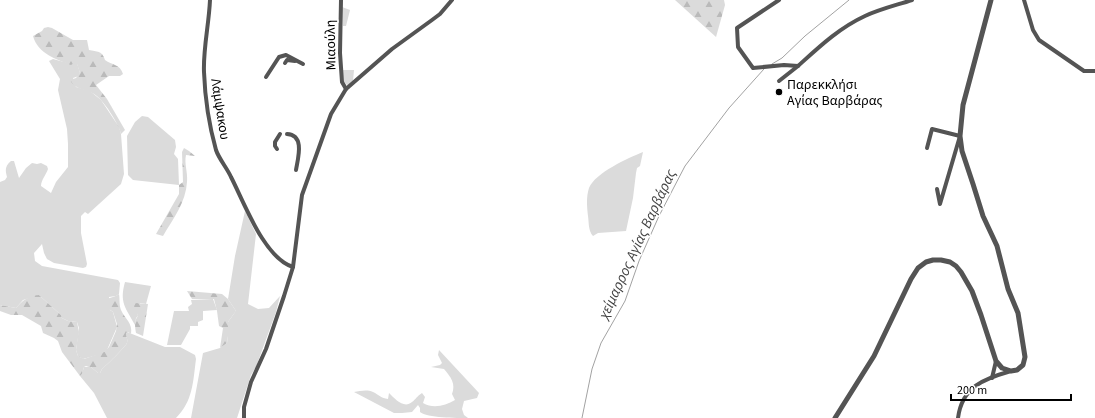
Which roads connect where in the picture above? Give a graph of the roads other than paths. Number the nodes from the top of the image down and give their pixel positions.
1 (210, 0) edge
2 (341, 0) edge
3 (452, 0) edge
4 (780, 0) edge
5 (912, 0) edge
6 (991, 0) edge
7 (1024, 0) edge
8 (285, 63) dead end
9 (798, 66) junction
10 (1095, 71) edge
11 (266, 78) dead end
12 (779, 81) dead end
13 (346, 89) junction
14 (280, 134) dead end
15 (287, 134) dead end
16 (960, 136) junction
17 (927, 148) dead end
18 (277, 149) dead end
19 (296, 170) dead end
20 (937, 189) dead end
21 (293, 267) junction
22 (996, 361) junction
23 (1011, 371) junction
24 (992, 378) junction
25 (244, 418) edge
26 (835, 418) edge
27 (958, 418) edge

1 - 21 street, Λάμψακου
2 - 13 street, Μιαούλη
3 - 13 street
4 - 9 street
5 - 9 street
6 - 16 street
7 - 10 street
8 - 11 street
9 - 12 street
13 - 21 street
14 - 18 street
15 - 19 street
16 - 17 street
16 - 20 street
16 - 23 street
21 - 25 street
22 - 23 street
22 - 24 street
22 - 26 street
23 - 24 street
24 - 27 street

